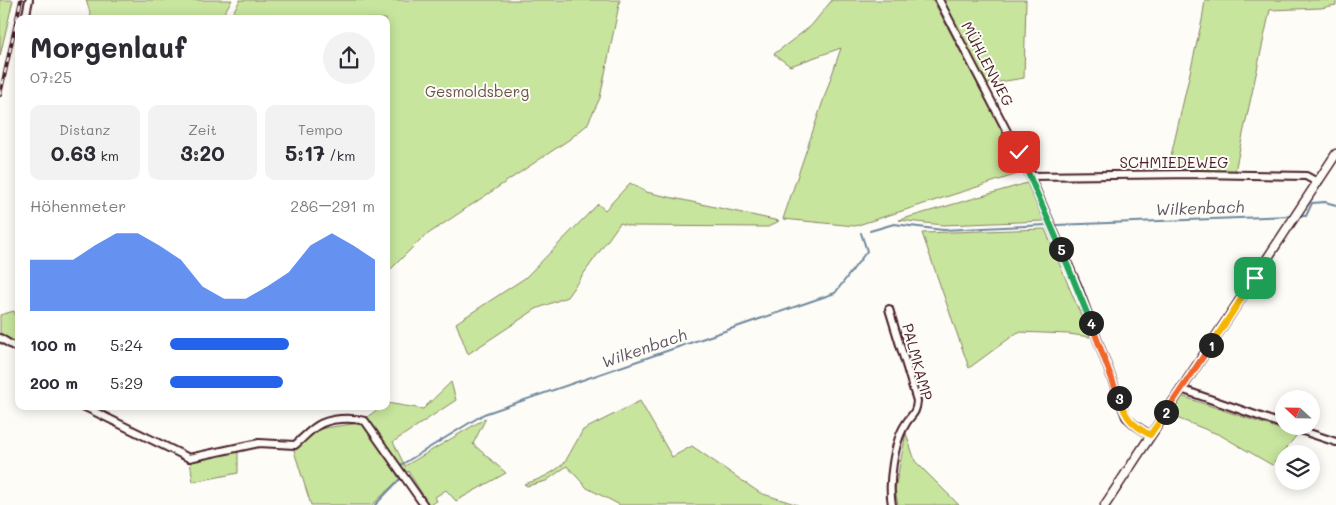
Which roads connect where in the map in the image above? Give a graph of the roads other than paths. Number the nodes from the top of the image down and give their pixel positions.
1 (29, 0) edge
2 (939, 0) edge
3 (26, 15) edge
4 (1336, 154) edge
5 (1030, 176) junction
6 (1317, 182) junction
7 (889, 309) dead end
8 (0, 338) edge
9 (15, 346) edge
10 (1182, 390) junction
11 (91, 410) edge
12 (1275, 422) edge
13 (1150, 435) junction
14 (1315, 435) edge
15 (1336, 442) edge
16 (424, 505) edge
17 (892, 505) edge
18 (1105, 505) edge

1 - 3 street
2 - 5 street, MÜHLENWEG
4 - 6 street
5 - 6 street, SCHMIEDEWEG
5 - 13 street, MÜHLENWEG
6 - 10 street
7 - 17 street, PALMKAMP
8 - 9 street
10 - 12 street
10 - 13 street
11 - 16 street
13 - 18 street
14 - 15 street

